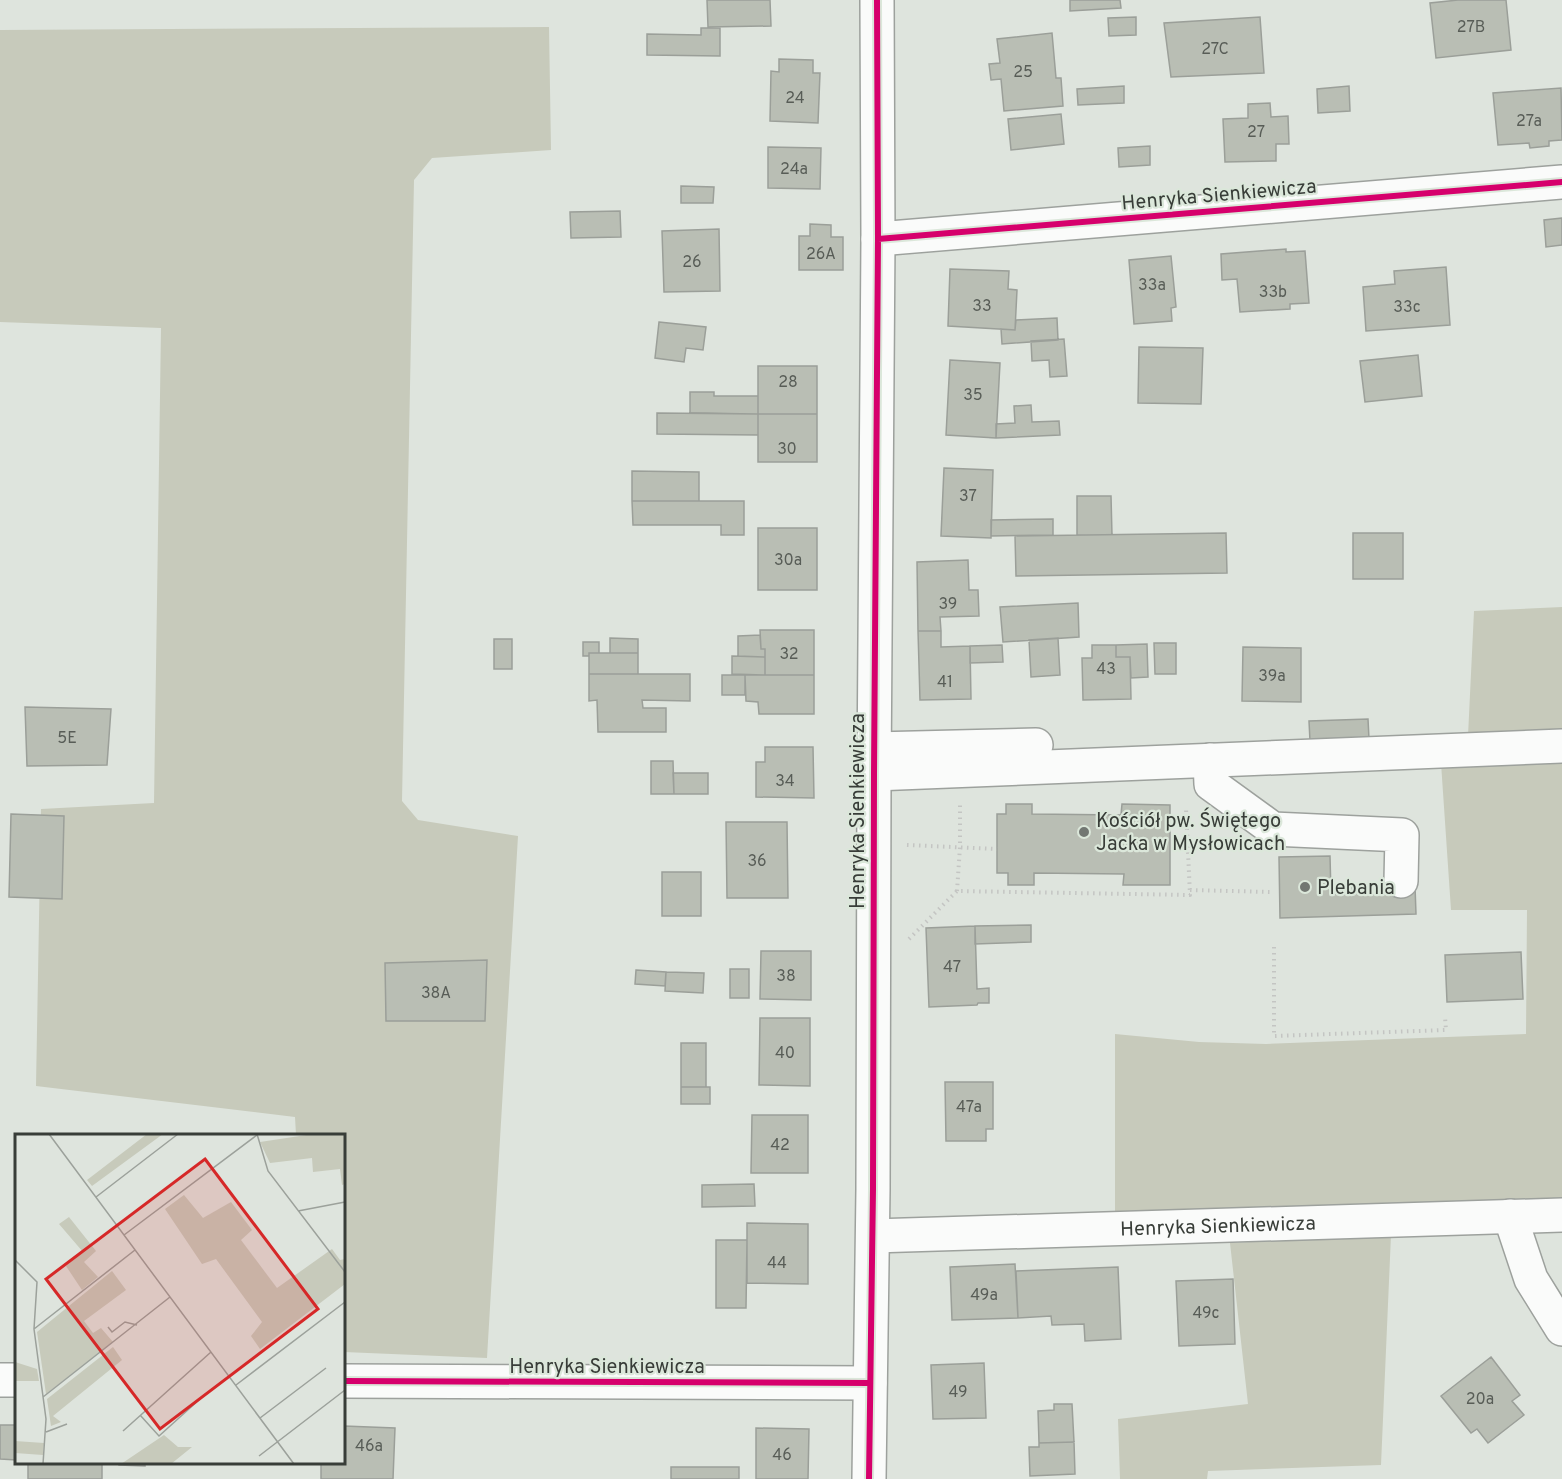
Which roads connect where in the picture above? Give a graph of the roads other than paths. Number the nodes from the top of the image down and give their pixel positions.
1 (877, 0) edge
2 (1562, 182) edge
3 (878, 239) junction
4 (1562, 746) edge
5 (1212, 750) junction
6 (874, 761) junction
7 (1401, 881) dead end
8 (1562, 1215) edge
9 (1510, 1216) junction
10 (873, 1236) junction
11 (1562, 1329) edge
12 (345, 1381) edge
13 (870, 1383) junction
14 (869, 1479) edge

1 - 3 street, Henryka Sienkiewicza
2 - 3 street, Henryka Sienkiewicza
3 - 6 street, Henryka Sienkiewicza
4 - 5 street
5 - 6 street
5 - 7 street
6 - 10 street, Henryka Sienkiewicza
8 - 9 street, Henryka Sienkiewicza
9 - 10 street, Henryka Sienkiewicza
9 - 11 street
10 - 13 street, Henryka Sienkiewicza
12 - 13 street, Henryka Sienkiewicza
13 - 14 street, Henryka Sienkiewicza

